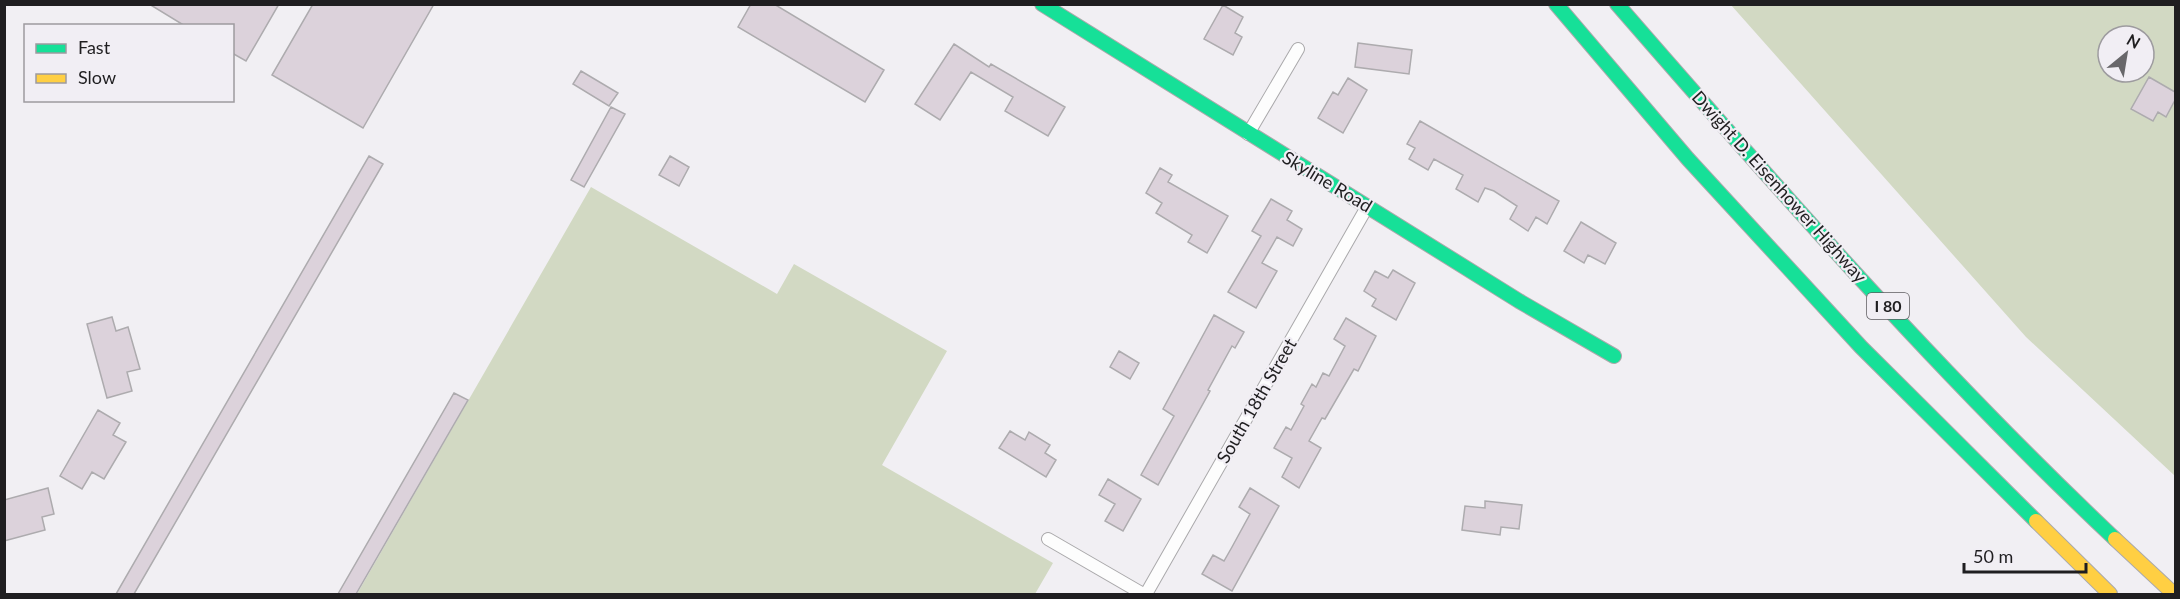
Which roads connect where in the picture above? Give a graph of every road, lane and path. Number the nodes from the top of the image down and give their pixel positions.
1 (1042, 4) edge
2 (1556, 4) edge
3 (1617, 4) edge
4 (1298, 49) dead end
5 (1248, 134) junction
6 (1367, 207) junction
7 (1614, 356) dead end
8 (1048, 540) dead end
9 (1144, 594) edge
10 (2110, 594) edge
11 (2174, 594) edge

1 - 5 main road, Skyline Road
2 - 10 main road, I 80
3 - 11 main road, Dwight D. Eisenhower Highway / I 80
4 - 5 street
5 - 6 main road, Skyline Road
6 - 7 main road, Skyline Road
6 - 9 street, South 18th Street
8 - 9 street

